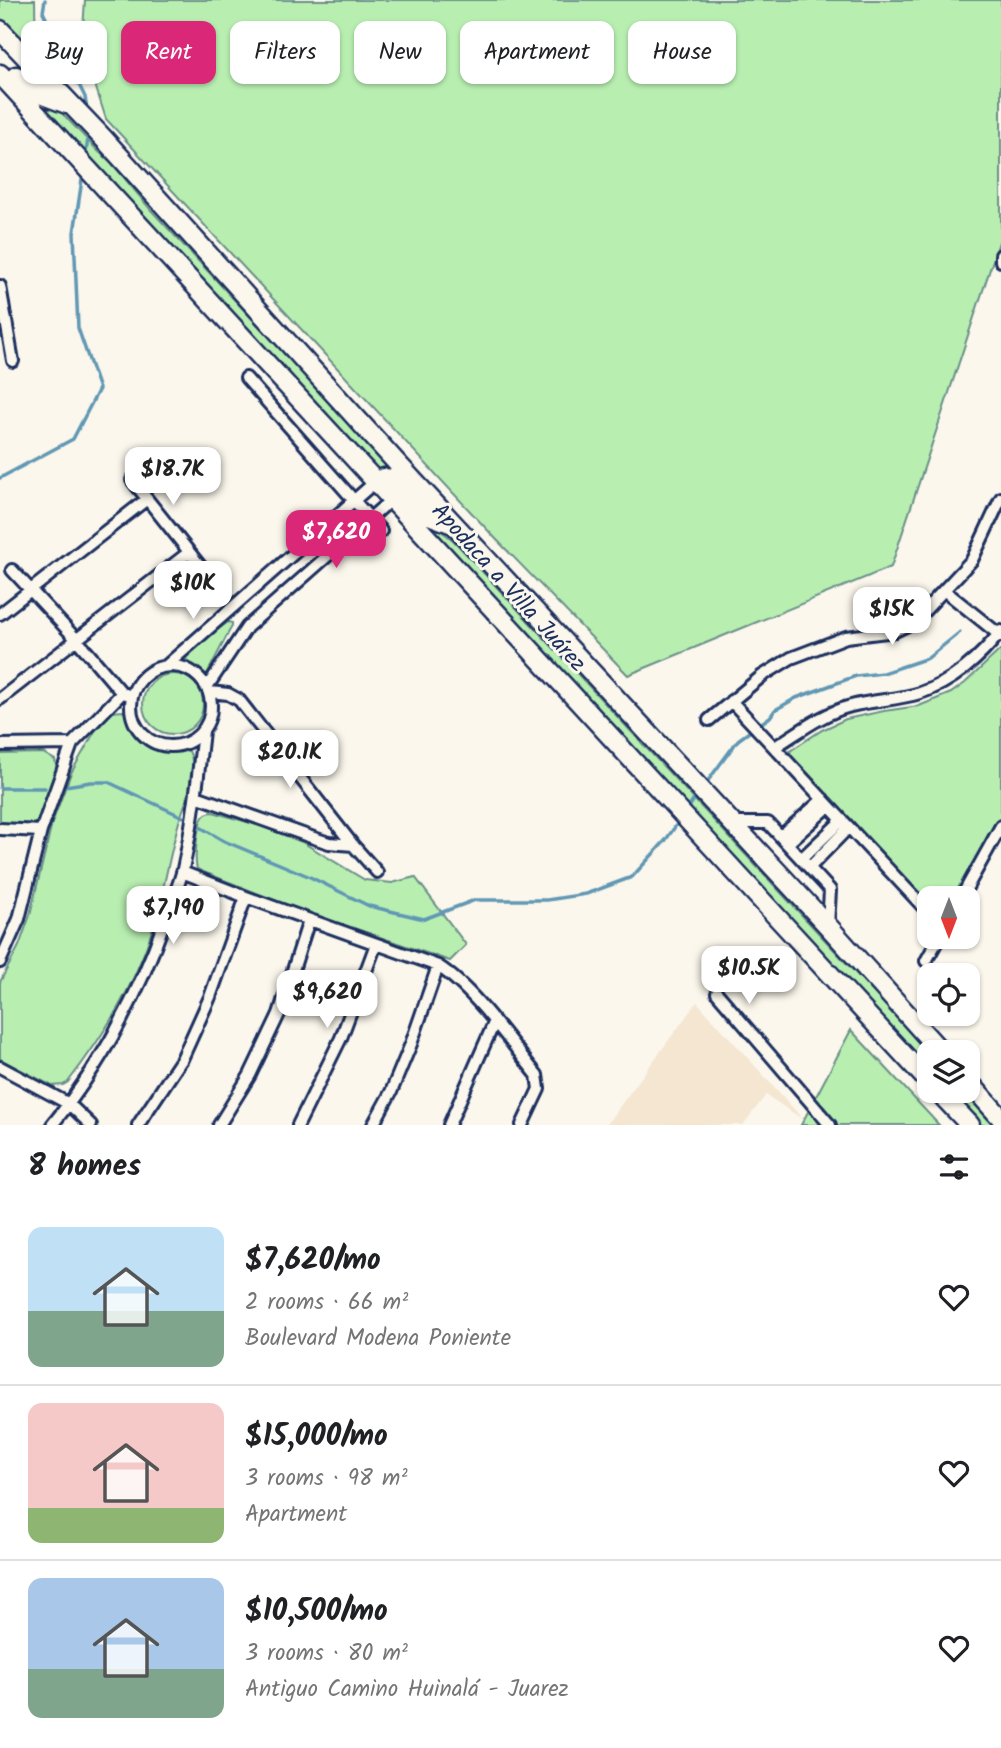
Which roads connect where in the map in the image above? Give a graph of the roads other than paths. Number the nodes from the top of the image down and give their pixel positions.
1 (0, 30) edge
2 (2, 74) edge
3 (70, 105) junction
4 (1001, 255) edge
5 (1001, 261) edge
6 (0, 286) edge
7 (4, 341) edge
8 (13, 361) dead end
9 (246, 378) dead end
10 (132, 480) dead end
11 (376, 481) junction
12 (393, 498) junction
13 (1001, 498) edge
14 (147, 499) junction
15 (353, 502) junction
16 (370, 519) junction
17 (456, 525) junction
18 (381, 531) dead end
19 (188, 553) junction
20 (12, 570) dead end
21 (213, 582) dead end
22 (31, 590) junction
23 (252, 590) junction
24 (945, 591) junction
25 (269, 607) junction
26 (230, 609) junction
27 (0, 614) edge
28 (247, 627) junction
29 (1000, 634) edge
30 (77, 640) junction
31 (166, 666) junction
32 (208, 690) junction
33 (127, 695) junction
34 (0, 699) edge
35 (731, 701) junction
36 (709, 720) dead end
37 (203, 731) junction
38 (72, 744) junction
39 (0, 745) edge
40 (775, 747) junction
41 (197, 796) junction
42 (826, 802) junction
43 (732, 823) junction
44 (846, 824) junction
45 (1001, 827) edge
46 (0, 829) edge
47 (41, 831) junction
48 (785, 840) junction
49 (353, 845) junction
50 (806, 862) junction
51 (182, 872) junction
52 (377, 872) dead end
53 (968, 886) edge
54 (246, 897) junction
55 (917, 899) edge
56 (310, 920) junction
57 (828, 926) junction
58 (376, 944) junction
59 (933, 949) edge
60 (926, 961) dead end
61 (0, 962) edge
62 (439, 966) junction
63 (718, 993) dead end
64 (494, 1023) junction
65 (930, 1040) edge
66 (917, 1069) edge
67 (2, 1072) edge
68 (980, 1094) edge
69 (949, 1103) edge
70 (69, 1104) junction
71 (1001, 1118) edge
72 (52, 1125) edge
73 (91, 1125) edge
74 (138, 1125) edge
75 (219, 1125) edge
76 (298, 1125) edge
77 (373, 1125) edge
78 (449, 1125) edge
79 (522, 1125) edge
80 (830, 1125) edge
81 (970, 1125) edge

1 - 3 main road, Apodaca a Villa Juárez
2 - 3 main road
2 - 11 main road, Apodaca a Villa Juárez
3 - 17 main road, Apodaca a Villa Juárez
4 - 5 street
6 - 7 street
7 - 8 street
9 - 15 street
10 - 14 street
11 - 12 main road, Apodaca a Villa Juárez
11 - 15 street
11 - 17 main road
12 - 16 street
12 - 66 main road, Apodaca a Villa Juárez
13 - 24 street
14 - 19 street
14 - 22 street
15 - 16 street
15 - 23 street
16 - 18 street
16 - 25 street
17 - 43 main road, Apodaca a Villa Juárez
19 - 21 street
19 - 30 street
20 - 22 street
22 - 27 street
22 - 30 street
23 - 25 street
23 - 26 street
24 - 29 street
24 - 35 street
25 - 28 street
26 - 28 street
26 - 31 street
28 - 32 street
29 - 40 street
30 - 33 street
30 - 34 street
31 - 32 street
31 - 33 street
32 - 37 street
32 - 49 street
33 - 37 street
33 - 38 street
35 - 36 street
35 - 40 street
37 - 41 street
38 - 39 street
38 - 47 street
40 - 42 street
41 - 49 street
41 - 51 street
42 - 44 street
42 - 48 street
43 - 48 street
43 - 57 main road, Apodaca a Villa Juárez
44 - 50 street
44 - 55 street
45 - 53 street
46 - 47 street
47 - 61 street
48 - 50 street
49 - 52 street
50 - 57 street
51 - 54 street
51 - 70 street
54 - 56 street
54 - 74 street
56 - 58 street
56 - 75 street
57 - 65 main road, Apodaca a Villa Juárez
58 - 62 street
58 - 76 street
59 - 60 street
62 - 64 street
62 - 77 street
63 - 80 street
64 - 78 street
64 - 79 street
67 - 70 street
68 - 71 main road
69 - 81 main road
70 - 72 street
70 - 73 street

